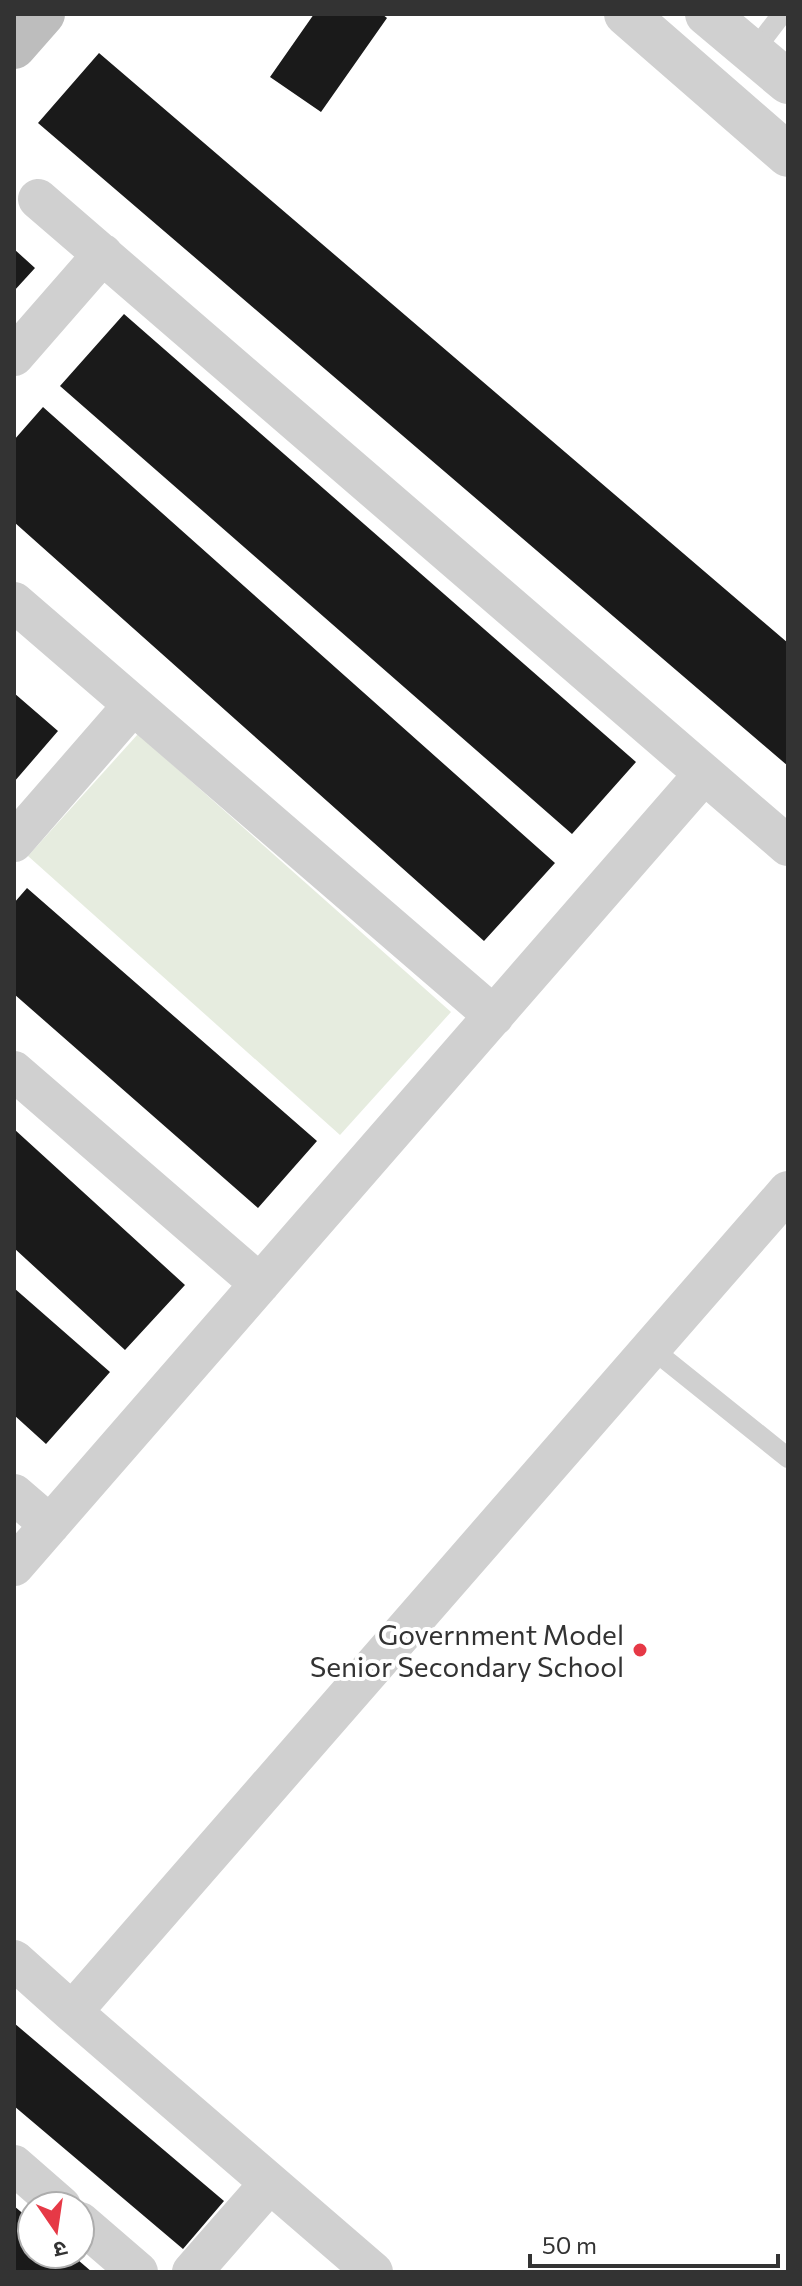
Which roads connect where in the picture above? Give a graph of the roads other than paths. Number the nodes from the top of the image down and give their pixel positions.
1 (43, 14) edge
2 (626, 14) edge
3 (707, 14) edge
4 (782, 14) edge
5 (14, 47) edge
6 (753, 52) junction
7 (788, 82) edge
8 (788, 155) edge
9 (38, 199) dead end
10 (103, 254) junction
11 (14, 356) edge
12 (14, 602) edge
13 (133, 705) junction
14 (704, 774) junction
15 (14, 842) edge
16 (788, 846) edge
17 (494, 1016) junction
18 (14, 1071) edge
19 (788, 1191) edge
20 (260, 1284) junction
21 (651, 1348) junction
22 (788, 1458) edge
23 (14, 1494) edge
24 (50, 1525) junction
25 (14, 1566) edge
26 (14, 1960) edge
27 (72, 2012) junction
28 (14, 2165) edge
29 (270, 2183) junction
30 (43, 2190) edge
31 (96, 2236) edge
32 (138, 2272) edge
33 (192, 2272) edge
34 (373, 2272) edge

1 - 5 main road
2 - 8 street
3 - 6 street
4 - 6 lane
6 - 7 street
9 - 10 street
10 - 11 street
10 - 14 street
12 - 13 street
13 - 15 street
13 - 17 street
14 - 16 street
14 - 17 street
17 - 20 street
18 - 20 street
19 - 21 street
20 - 24 street
21 - 22 lane
21 - 27 street
23 - 24 street
24 - 25 street
26 - 27 street
27 - 29 street
28 - 30 street
29 - 33 street
29 - 34 street
31 - 32 street

